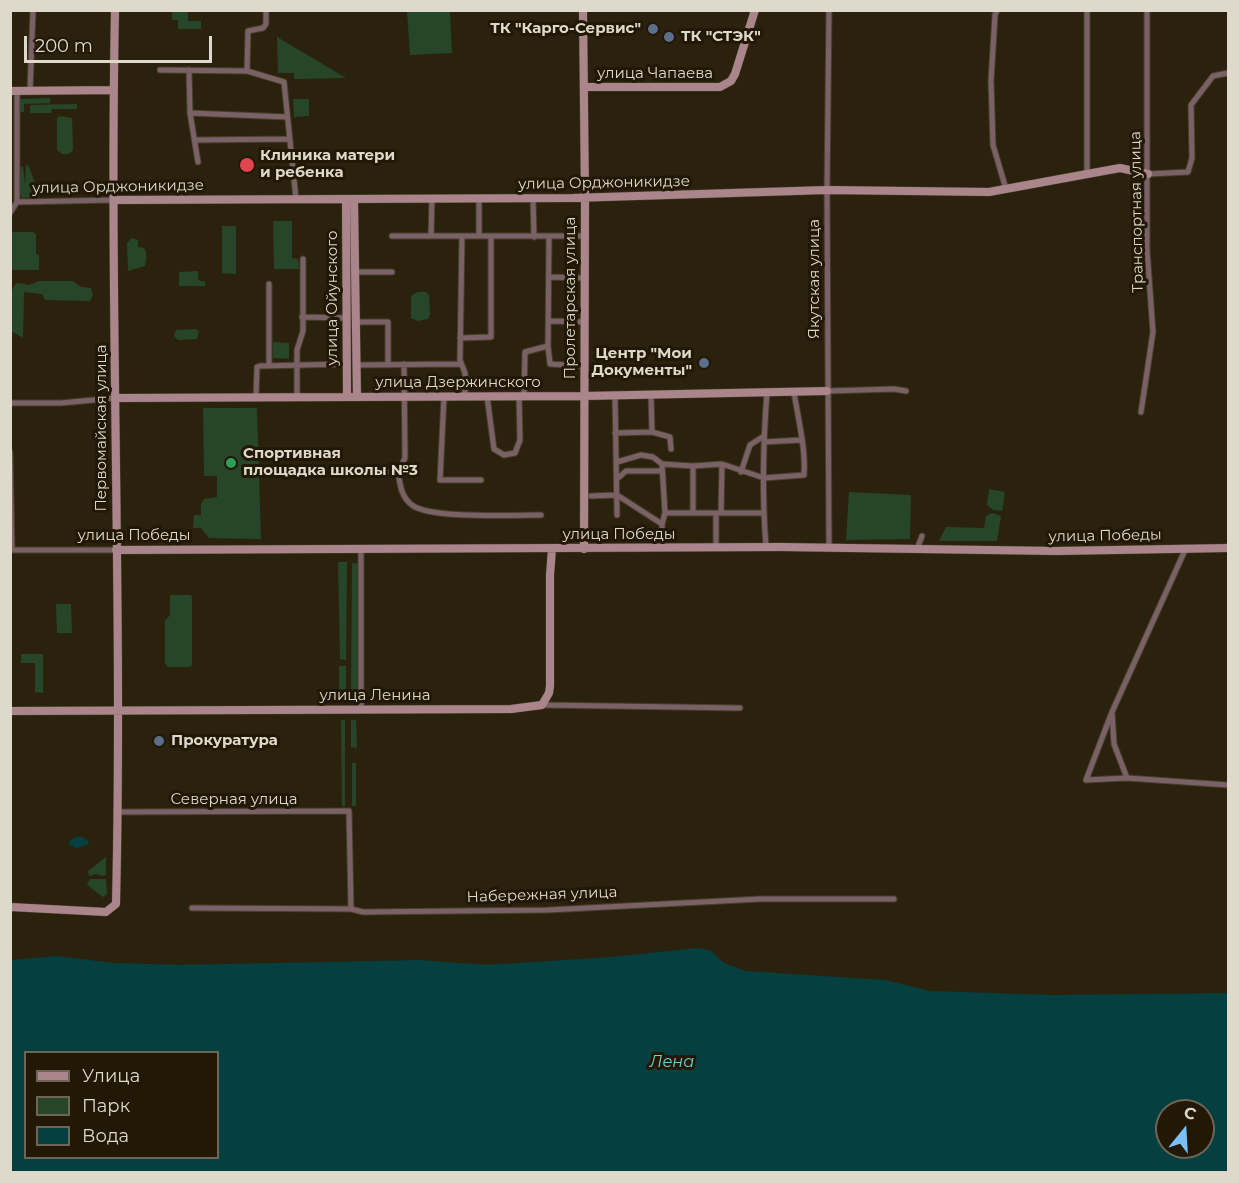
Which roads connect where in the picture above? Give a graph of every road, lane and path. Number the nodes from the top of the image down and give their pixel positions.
1 (33, 10) edge
2 (115, 10) edge
3 (266, 10) edge
4 (583, 10) edge
5 (755, 10) edge
6 (829, 10) edge
7 (997, 10) edge
8 (1087, 10) edge
9 (1147, 10) edge
10 (160, 70) dead end
11 (189, 70) junction
12 (247, 71) junction
13 (1228, 73) edge
14 (585, 87) junction
15 (114, 90) junction
16 (14, 91) edge
17 (30, 91) junction
18 (190, 113) junction
19 (287, 117) junction
20 (290, 139) junction
21 (195, 140) junction
22 (198, 162) dead end
23 (1087, 174) junction
24 (1148, 174) junction
25 (1006, 189) junction
26 (827, 190) junction
27 (432, 198) junction
28 (479, 198) junction
29 (533, 198) junction
30 (585, 198) junction
31 (296, 199) junction
32 (350, 199) junction
33 (115, 200) junction
34 (17, 202) junction
35 (10, 213) edge
36 (392, 236) dead end
37 (431, 236) junction
38 (462, 236) junction
39 (491, 236) junction
40 (585, 236) junction
41 (479, 237) junction
42 (534, 237) junction
43 (549, 237) junction
44 (303, 259) dead end
45 (355, 272) junction
46 (392, 272) dead end
47 (549, 277) junction
48 (585, 278) junction
49 (268, 285) dead end
50 (303, 317) junction
51 (347, 318) junction
52 (356, 320) junction
53 (549, 321) junction
54 (585, 322) junction
55 (460, 338) junction
56 (548, 346) junction
57 (347, 364) junction
58 (404, 364) junction
59 (461, 364) junction
60 (357, 365) junction
61 (388, 365) junction
62 (269, 366) junction
63 (297, 366) junction
64 (584, 366) junction
65 (827, 391) junction
66 (906, 391) dead end
67 (767, 392) junction
68 (794, 392) junction
69 (651, 394) junction
70 (615, 395) junction
71 (465, 396) junction
72 (487, 396) junction
73 (521, 396) junction
74 (584, 396) junction
75 (297, 397) junction
76 (347, 397) junction
77 (357, 397) junction
78 (405, 397) junction
79 (444, 397) junction
80 (115, 398) junction
81 (256, 398) junction
82 (10, 403) edge
83 (1142, 412) dead end
84 (652, 432) junction
85 (615, 433) junction
86 (764, 439) junction
87 (801, 440) junction
88 (671, 449) dead end
89 (10, 452) edge
90 (617, 462) junction
91 (662, 464) junction
92 (722, 464) junction
93 (693, 466) junction
94 (375, 471) dead end
95 (662, 471) junction
96 (398, 472) junction
97 (741, 472) junction
98 (764, 478) junction
99 (617, 479) junction
100 (481, 480) dead end
101 (617, 495) junction
102 (591, 496) dead end
103 (693, 512) junction
104 (665, 513) junction
105 (719, 513) junction
106 (764, 513) junction
107 (541, 515) dead end
108 (617, 515) dead end
109 (662, 524) junction
110 (922, 536) dead end
111 (766, 547) junction
112 (829, 547) junction
113 (663, 548) junction
114 (716, 548) junction
115 (1186, 548) junction
116 (1228, 548) edge
117 (361, 549) junction
118 (552, 549) junction
119 (584, 549) junction
120 (917, 549) junction
121 (11, 550) edge
122 (116, 550) junction
123 (542, 705) junction
124 (740, 708) dead end
125 (361, 709) junction
126 (10, 711) edge
127 (118, 711) junction
128 (1112, 712) junction
129 (1127, 778) junction
130 (1228, 785) edge
131 (118, 812) junction
132 (894, 899) dead end
133 (10, 907) edge
134 (192, 908) dead end
135 (351, 909) junction

1 - 17 street
2 - 15 main road, Первомайская улица
3 - 12 street
4 - 14 main road, Пролетарская улица
5 - 14 main road, улица Чапаева
6 - 26 street, Якутская улица
7 - 25 street
8 - 23 street
9 - 24 street, Транспортная улица
10 - 11 street
11 - 12 street
11 - 18 street
12 - 19 street
13 - 24 street, улица Орджоникидзе
14 - 30 main road, Пролетарская улица
15 - 17 main road
15 - 33 main road, Первомайская улица
16 - 17 main road
16 - 34 street
18 - 19 street
18 - 21 street
19 - 20 street
20 - 21 street
20 - 31 street
21 - 22 street
23 - 24 main road, улица Орджоникидзе
23 - 25 main road, улица Орджоникидзе
24 - 83 street, Транспортная улица
25 - 26 main road, улица Орджоникидзе
26 - 30 main road, улица Орджоникидзе
26 - 65 street, Якутская улица
27 - 28 main road, улица Орджоникидзе
27 - 32 main road, улица Орджоникидзе
27 - 37 street
28 - 29 main road, улица Орджоникидзе
28 - 41 street
29 - 30 main road, улица Орджоникидзе
29 - 42 street
30 - 40 main road, Пролетарская улица
31 - 32 main road, улица Орджоникидзе
31 - 33 main road, улица Орджоникидзе
32 - 45 main road, улица Ойунского
32 - 51 main road, улица Ойунского
33 - 34 street, улица Орджоникидзе
33 - 80 main road, Первомайская улица
34 - 35 street
36 - 37 street
37 - 38 street
38 - 41 street
38 - 55 street
39 - 41 street
39 - 42 street
39 - 55 street
40 - 43 street
40 - 48 main road, Пролетарская улица
42 - 43 street
43 - 47 street
44 - 50 street
45 - 46 street
45 - 52 main road, улица Ойунского
47 - 48 street
47 - 53 street
48 - 54 main road, Пролетарская улица
49 - 62 street
50 - 51 street
50 - 63 street
51 - 52 street
51 - 57 main road, улица Ойунского
52 - 60 main road, улица Ойунского
52 - 61 street
53 - 54 street
53 - 56 street
54 - 64 main road, Пролетарская улица
55 - 59 street
56 - 64 street
56 - 73 street
57 - 63 street
57 - 76 main road, улица Ойунского
58 - 59 street
58 - 61 street
58 - 78 street
59 - 71 street
60 - 61 street
60 - 77 main road, улица Ойунского
62 - 63 street
62 - 81 street
63 - 75 street
64 - 74 main road, Пролетарская улица
65 - 66 street, улица Дзержинского
65 - 68 main road, улица Дзержинского
65 - 112 street, Якутская улица
67 - 68 main road, улица Дзержинского
67 - 69 main road, улица Дзержинского
67 - 86 street
68 - 87 street
69 - 70 main road, улица Дзержинского
69 - 84 street
70 - 74 main road, улица Дзержинского
70 - 85 street
71 - 72 main road, улица Дзержинского
71 - 79 main road, улица Дзержинского
72 - 73 main road, улица Дзержинского
72 - 73 street
73 - 74 main road, улица Дзержинского
74 - 119 main road, Пролетарская улица
75 - 76 main road, улица Дзержинского
75 - 81 main road, улица Дзержинского
76 - 77 main road, улица Дзержинского
77 - 78 main road, улица Дзержинского
78 - 79 main road, улица Дзержинского
78 - 96 street
79 - 100 street
80 - 81 main road, улица Дзержинского
80 - 82 street, улица Дзержинского
80 - 122 main road, Первомайская улица
84 - 85 street
84 - 88 street
85 - 90 street
86 - 87 street
86 - 97 street
86 - 98 street
87 - 98 street
89 - 121 street
90 - 91 street
90 - 99 street
91 - 93 street
91 - 95 street
92 - 93 street
92 - 97 street
92 - 105 street
93 - 103 street
94 - 96 street
95 - 99 street
95 - 104 street
96 - 107 street
97 - 98 street
98 - 106 street
99 - 101 street
101 - 102 street
101 - 108 street
101 - 109 street
103 - 104 street
103 - 105 street
104 - 109 street
105 - 106 street
105 - 114 street
106 - 111 street
109 - 113 street
110 - 120 street
111 - 112 main road, улица Победы
111 - 114 main road, улица Победы
112 - 120 main road, улица Победы
113 - 114 main road, улица Победы
113 - 119 main road, улица Победы
115 - 116 main road, улица Победы
115 - 120 main road, улица Победы
115 - 128 street
117 - 118 main road, улица Победы
117 - 122 main road, улица Победы
117 - 125 street
118 - 119 main road, улица Победы
118 - 123 main road
121 - 122 street, улица Победы
122 - 127 main road, Первомайская улица
123 - 124 street, улица Ленина
123 - 125 main road, улица Ленина
125 - 127 main road, улица Ленина
126 - 127 main road, улица Ленина
127 - 131 main road, Первомайская улица
128 - 129 street
128 - 129 street
129 - 130 street
131 - 133 main road, Первомайская улица
131 - 135 street, Северная улица
132 - 135 street, Набережная улица
134 - 135 street, Набережная улица

